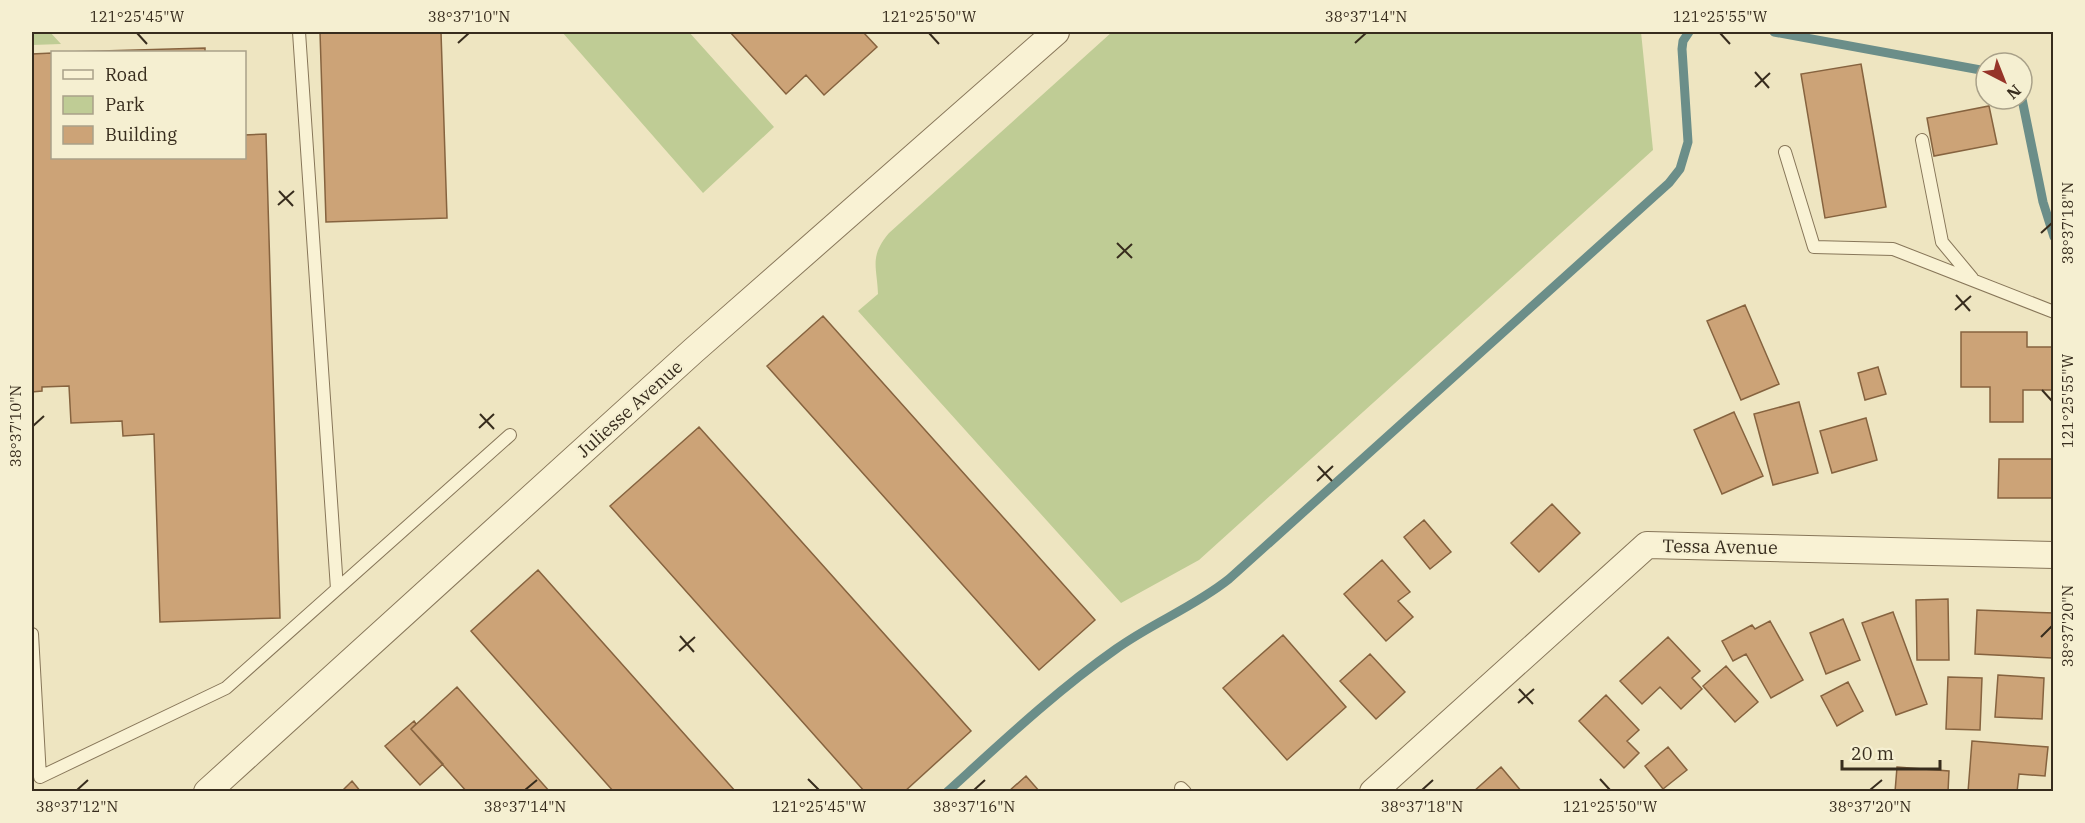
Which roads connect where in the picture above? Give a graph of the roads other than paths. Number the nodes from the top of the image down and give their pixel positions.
1 (299, 32) edge
2 (1056, 32) edge
3 (1922, 140) dead end
4 (1785, 152) dead end
5 (1973, 279) junction
6 (2054, 312) edge
7 (510, 435) dead end
8 (2054, 555) edge
9 (337, 589) junction
10 (32, 633) edge
11 (207, 792) edge
12 (1373, 792) edge

1 - 9 lane
2 - 11 street, Juliesse Avenue
3 - 5 lane
4 - 5 lane
5 - 6 lane
7 - 9 lane
8 - 12 street, Tessa Avenue
9 - 10 lane

